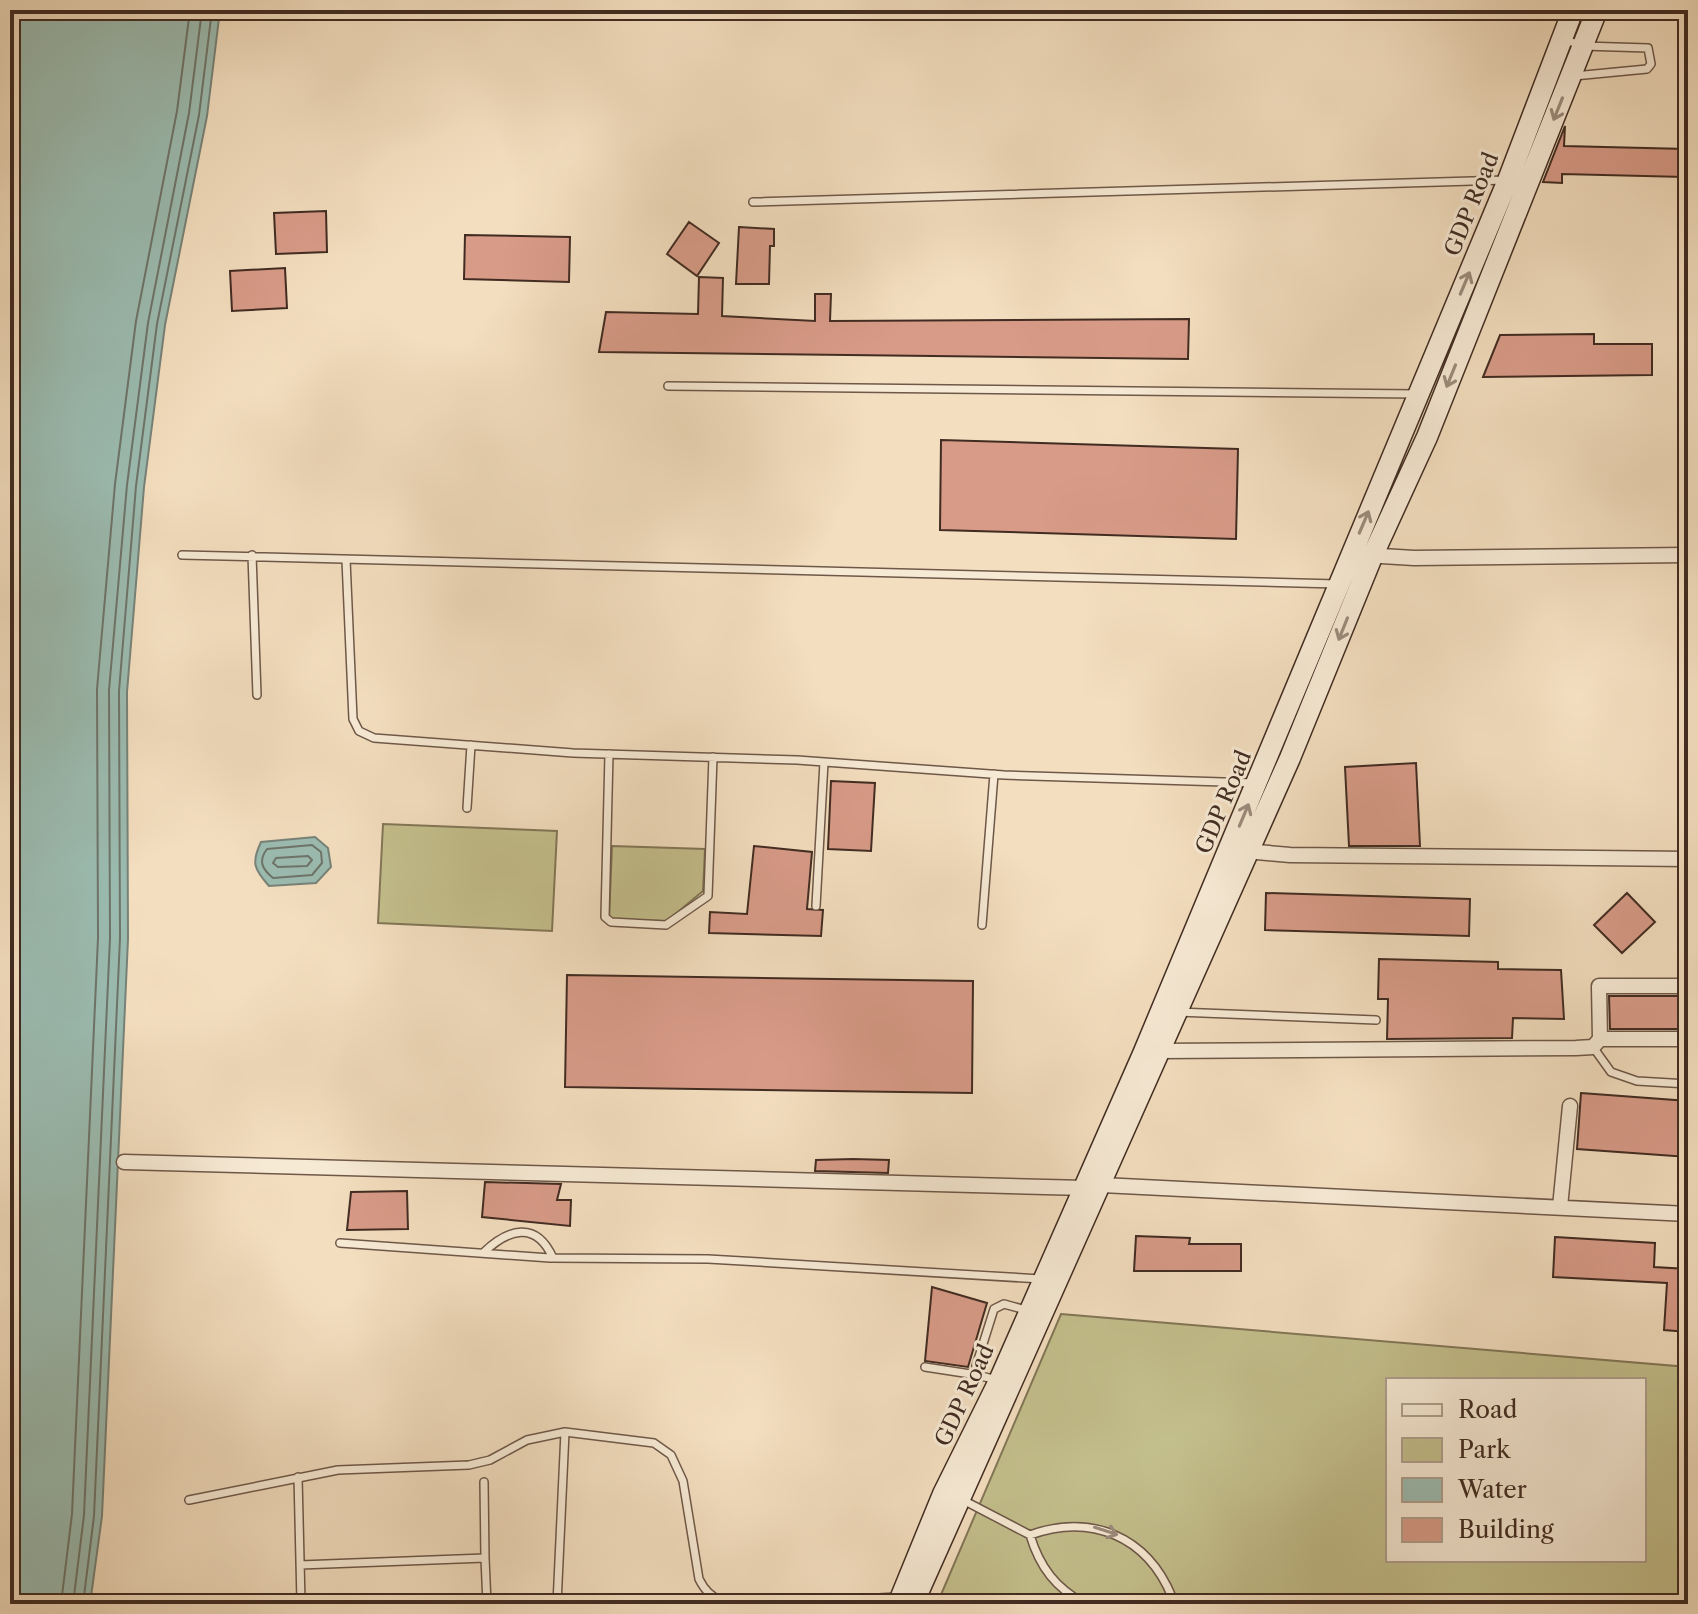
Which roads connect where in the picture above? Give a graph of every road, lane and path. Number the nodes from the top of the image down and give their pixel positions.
1 (1573, 10) edge
2 (1597, 10) edge
3 (1561, 39) junction
4 (1583, 46) junction
5 (1571, 77) junction
6 (1508, 180) junction
7 (753, 202) dead end
8 (668, 386) dead end
9 (1418, 394) junction
10 (1352, 551) junction
11 (182, 555) dead end
12 (252, 555) junction
13 (1688, 555) edge
14 (1372, 557) junction
15 (346, 560) junction
16 (1339, 584) junction
17 (257, 695) dead end
18 (471, 745) junction
19 (609, 754) junction
20 (713, 757) junction
21 (824, 762) junction
22 (994, 774) junction
23 (1257, 783) junction
24 (467, 808) dead end
25 (1246, 851) junction
26 (1688, 859) edge
27 (816, 906) dead end
28 (982, 925) dead end
29 (1688, 986) edge
30 (1176, 1012) junction
31 (1376, 1020) dead end
32 (1688, 1039) edge
33 (1597, 1043) junction
34 (1159, 1051) junction
35 (1688, 1084) edge
36 (1570, 1106) dead end
37 (124, 1162) dead end
38 (1094, 1186) junction
39 (1560, 1207) junction
40 (1688, 1214) edge
41 (340, 1243) dead end
42 (483, 1253) junction
43 (553, 1258) junction
44 (1041, 1279) junction
45 (1029, 1311) junction
46 (925, 1367) dead end
47 (977, 1375) junction
48 (999, 1381) junction
49 (565, 1432) junction
50 (298, 1477) junction
51 (484, 1482) dead end
52 (952, 1496) junction
53 (189, 1500) dead end
54 (1030, 1535) junction
55 (485, 1558) junction
56 (300, 1565) junction
57 (1172, 1597) junction
58 (301, 1602) edge
59 (904, 1602) edge
60 (487, 1604) edge
61 (557, 1604) edge
62 (1085, 1604) edge
63 (1158, 1604) edge
64 (1189, 1604) edge

1 - 3 main road, GDP Road
2 - 4 main road, GDP Road
3 - 4 lane
3 - 6 main road, GDP Road
4 - 5 main road, GDP Road
4 - 5 lane
5 -> 14 main road, GDP Road
6 - 7 lane
9 -> 6 main road, GDP Road
8 - 9 lane
10 -> 9 main road, GDP Road
10 - 14 street
10 - 16 main road, GDP Road
11 - 12 lane
12 - 15 lane
12 - 17 lane
13 - 14 street
14 -> 25 main road, GDP Road
15 - 16 lane
15 - 18 lane
16 - 23 main road, GDP Road
18 - 19 lane
18 - 24 lane
19 - 20 lane
19 - 20 lane
20 - 21 lane
21 - 22 lane
21 - 27 lane
22 - 23 lane
22 - 28 lane
38 -> 23 main road, GDP Road
25 - 26 street
25 - 30 main road, GDP Road
29 - 33 street
30 - 31 lane
30 - 34 main road, GDP Road
32 - 33 street
33 - 34 street
33 - 35 lane
34 - 38 main road, GDP Road
36 - 39 street
37 - 38 street
38 - 39 street
38 - 44 main road, GDP Road
38 - 52 main road
39 - 40 street
41 - 42 lane
42 - 43 lane
42 - 43 lane
43 - 44 lane
44 - 45 main road, GDP Road
45 - 47 lane
45 - 48 main road, GDP Road
46 - 47 lane
47 - 48 lane
48 - 52 main road, GDP Road
49 - 50 lane
49 - 59 lane
49 - 61 lane
50 - 53 lane
50 - 56 lane
51 - 55 lane
52 - 54 lane
52 - 59 main road, GDP Road
54 -> 57 lane
54 - 62 lane
55 - 56 lane
55 - 60 lane
56 - 58 lane
57 - 63 lane
57 - 64 lane

